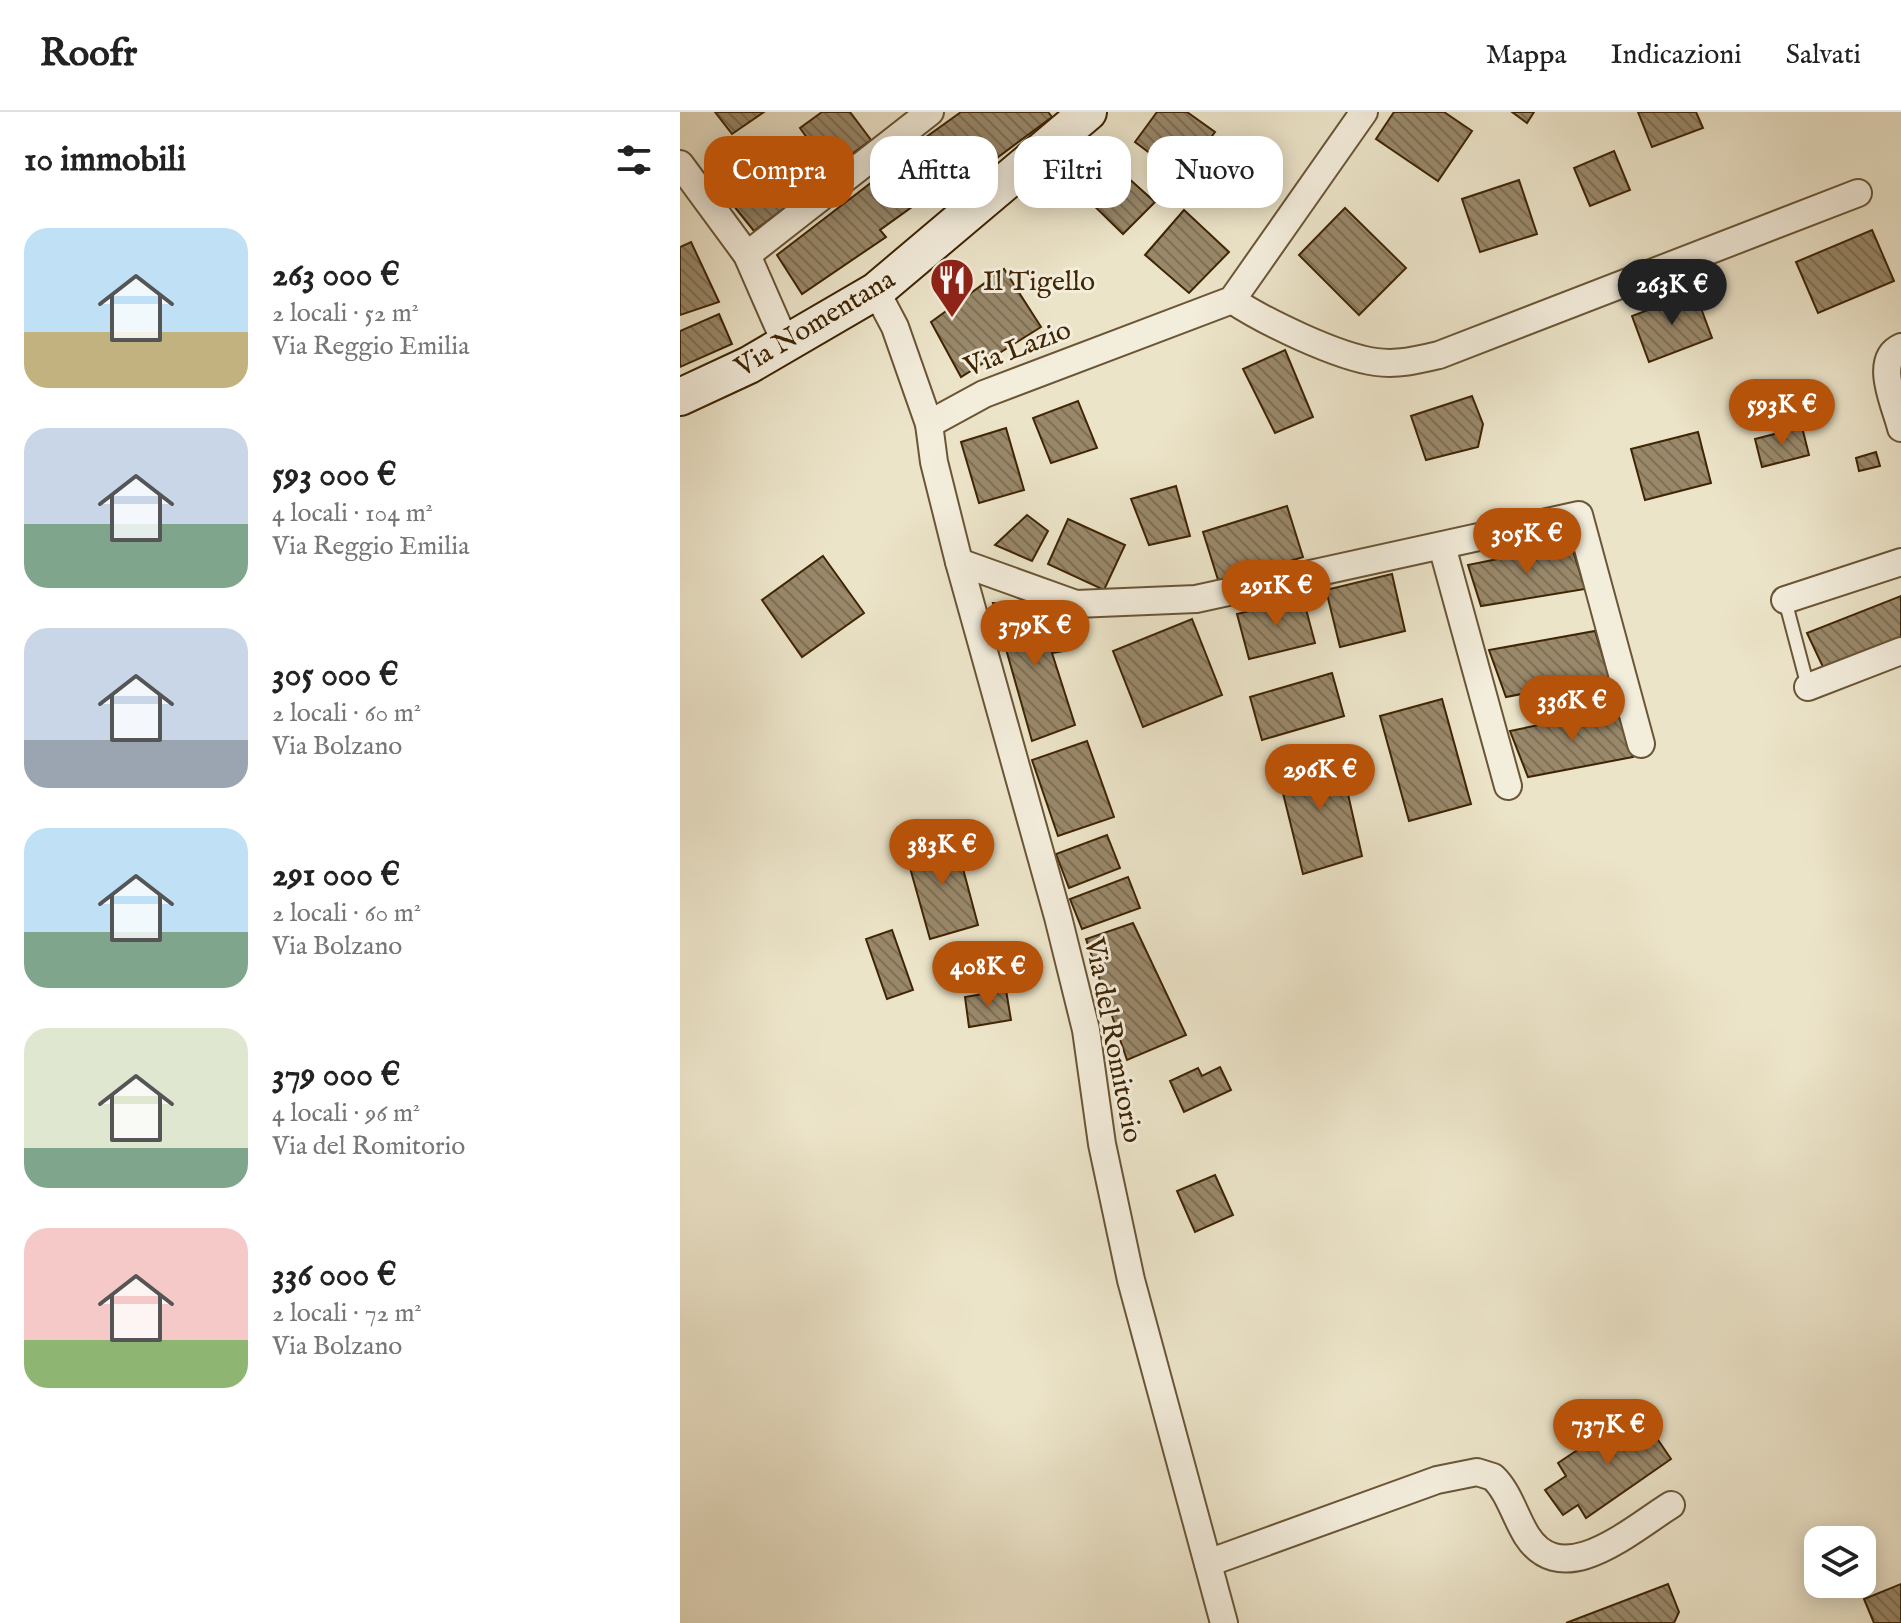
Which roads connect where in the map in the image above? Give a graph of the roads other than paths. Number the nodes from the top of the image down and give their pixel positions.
1 (930, 112) edge
2 (1088, 112) edge
3 (1364, 112) edge
4 (680, 164) edge
5 (1858, 193) dead end
6 (747, 255) junction
7 (876, 291) junction
8 (1232, 300) junction
9 (786, 344) junction
10 (1901, 347) edge
11 (680, 397) edge
12 (929, 424) junction
13 (1901, 428) edge
14 (1442, 546) junction
15 (959, 562) junction
16 (1901, 562) edge
17 (1785, 600) joint
18 (1901, 651) edge
19 (1808, 687) joint
20 (1641, 744) dead end
21 (1508, 786) dead end
22 (1671, 1505) dead end
23 (1208, 1563) junction
24 (1224, 1623) edge

1 - 6 street
2 - 7 main road, Via Nomentana
3 - 8 street
4 - 6 street
5 - 8 street
6 - 9 street
7 - 9 main road, Via Nomentana
7 - 12 street, Via del Romitorio
8 - 12 street, Via Lazio
9 - 11 main road, Via Nomentana
10 - 13 street
12 - 15 street, Via del Romitorio
14 - 15 street
14 - 20 street
14 - 21 street
15 - 23 street, Via del Romitorio
16 - 17 street
17 - 19 lane
18 - 19 street
22 - 23 street
23 - 24 street, Via del Romitorio

